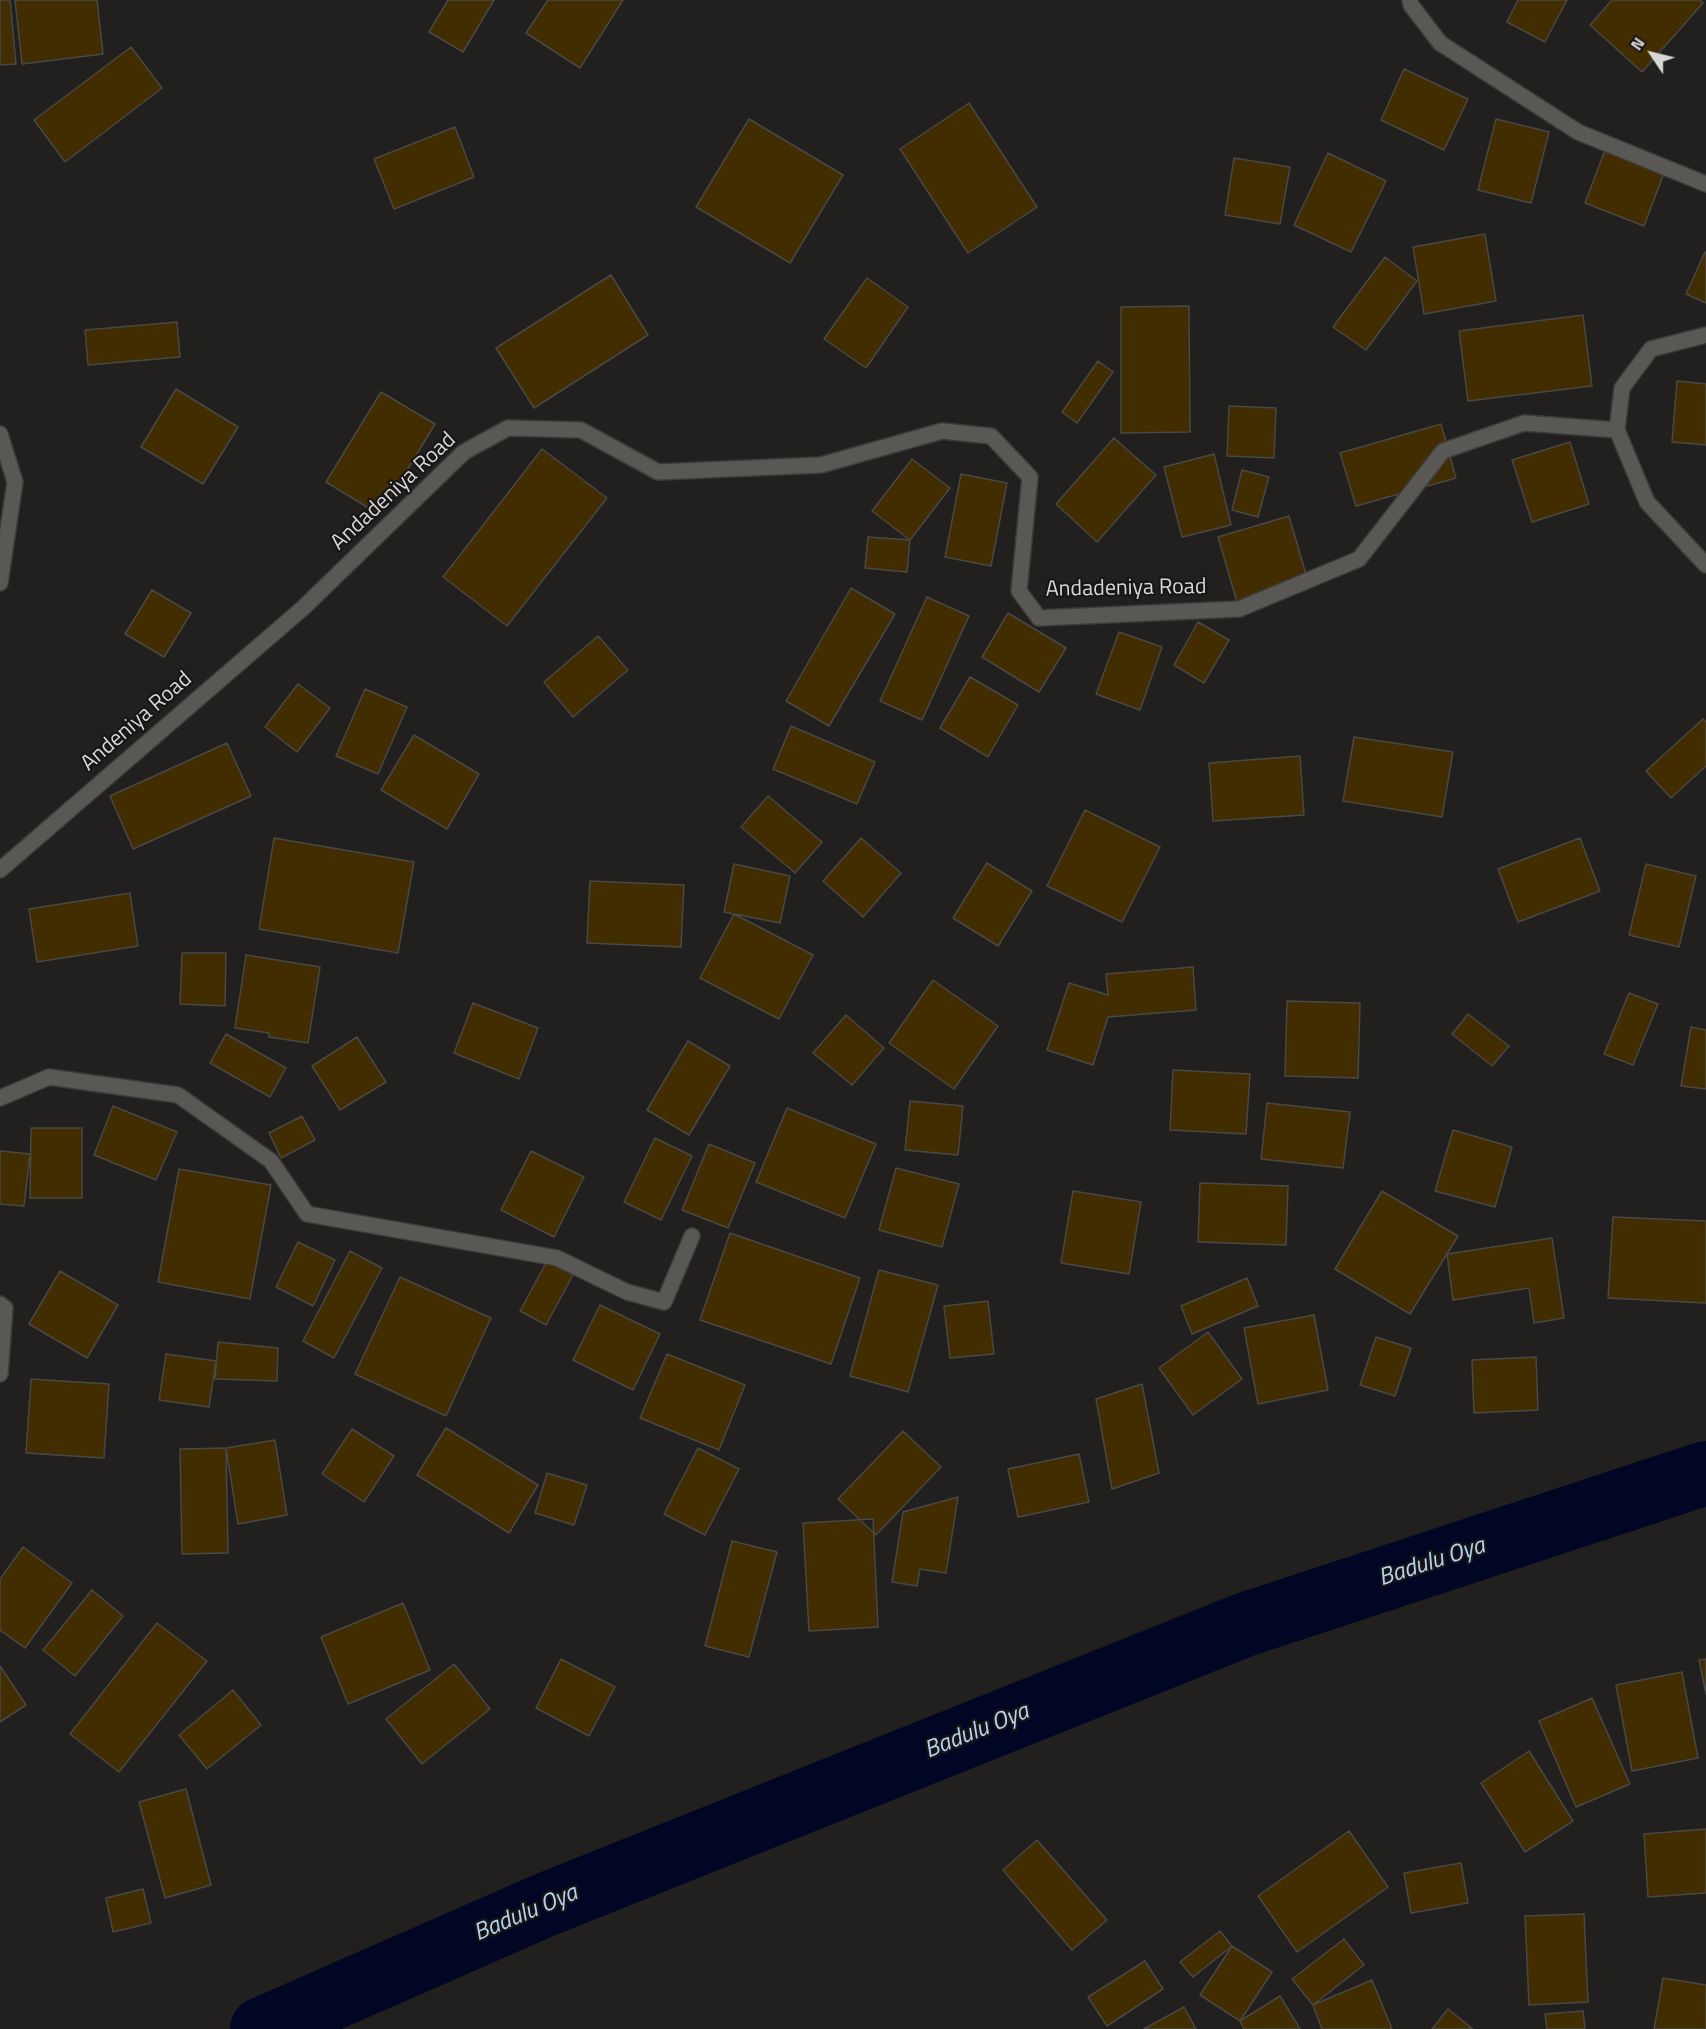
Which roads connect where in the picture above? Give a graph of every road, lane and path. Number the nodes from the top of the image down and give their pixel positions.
1 (1410, 0) edge
2 (1706, 184) edge
3 (1706, 335) edge
4 (1617, 430) junction
5 (0, 434) edge
6 (1706, 565) edge
7 (0, 583) edge
8 (303, 608) joint
9 (0, 870) edge
10 (0, 1098) edge
11 (692, 1236) dead end
12 (0, 1304) edge
13 (0, 1374) edge

1 - 2 street
3 - 4 street
4 - 6 street
4 - 8 street, Andadeniya Road
5 - 7 street
8 - 9 street, Andeniya Road
10 - 11 street
12 - 13 street

